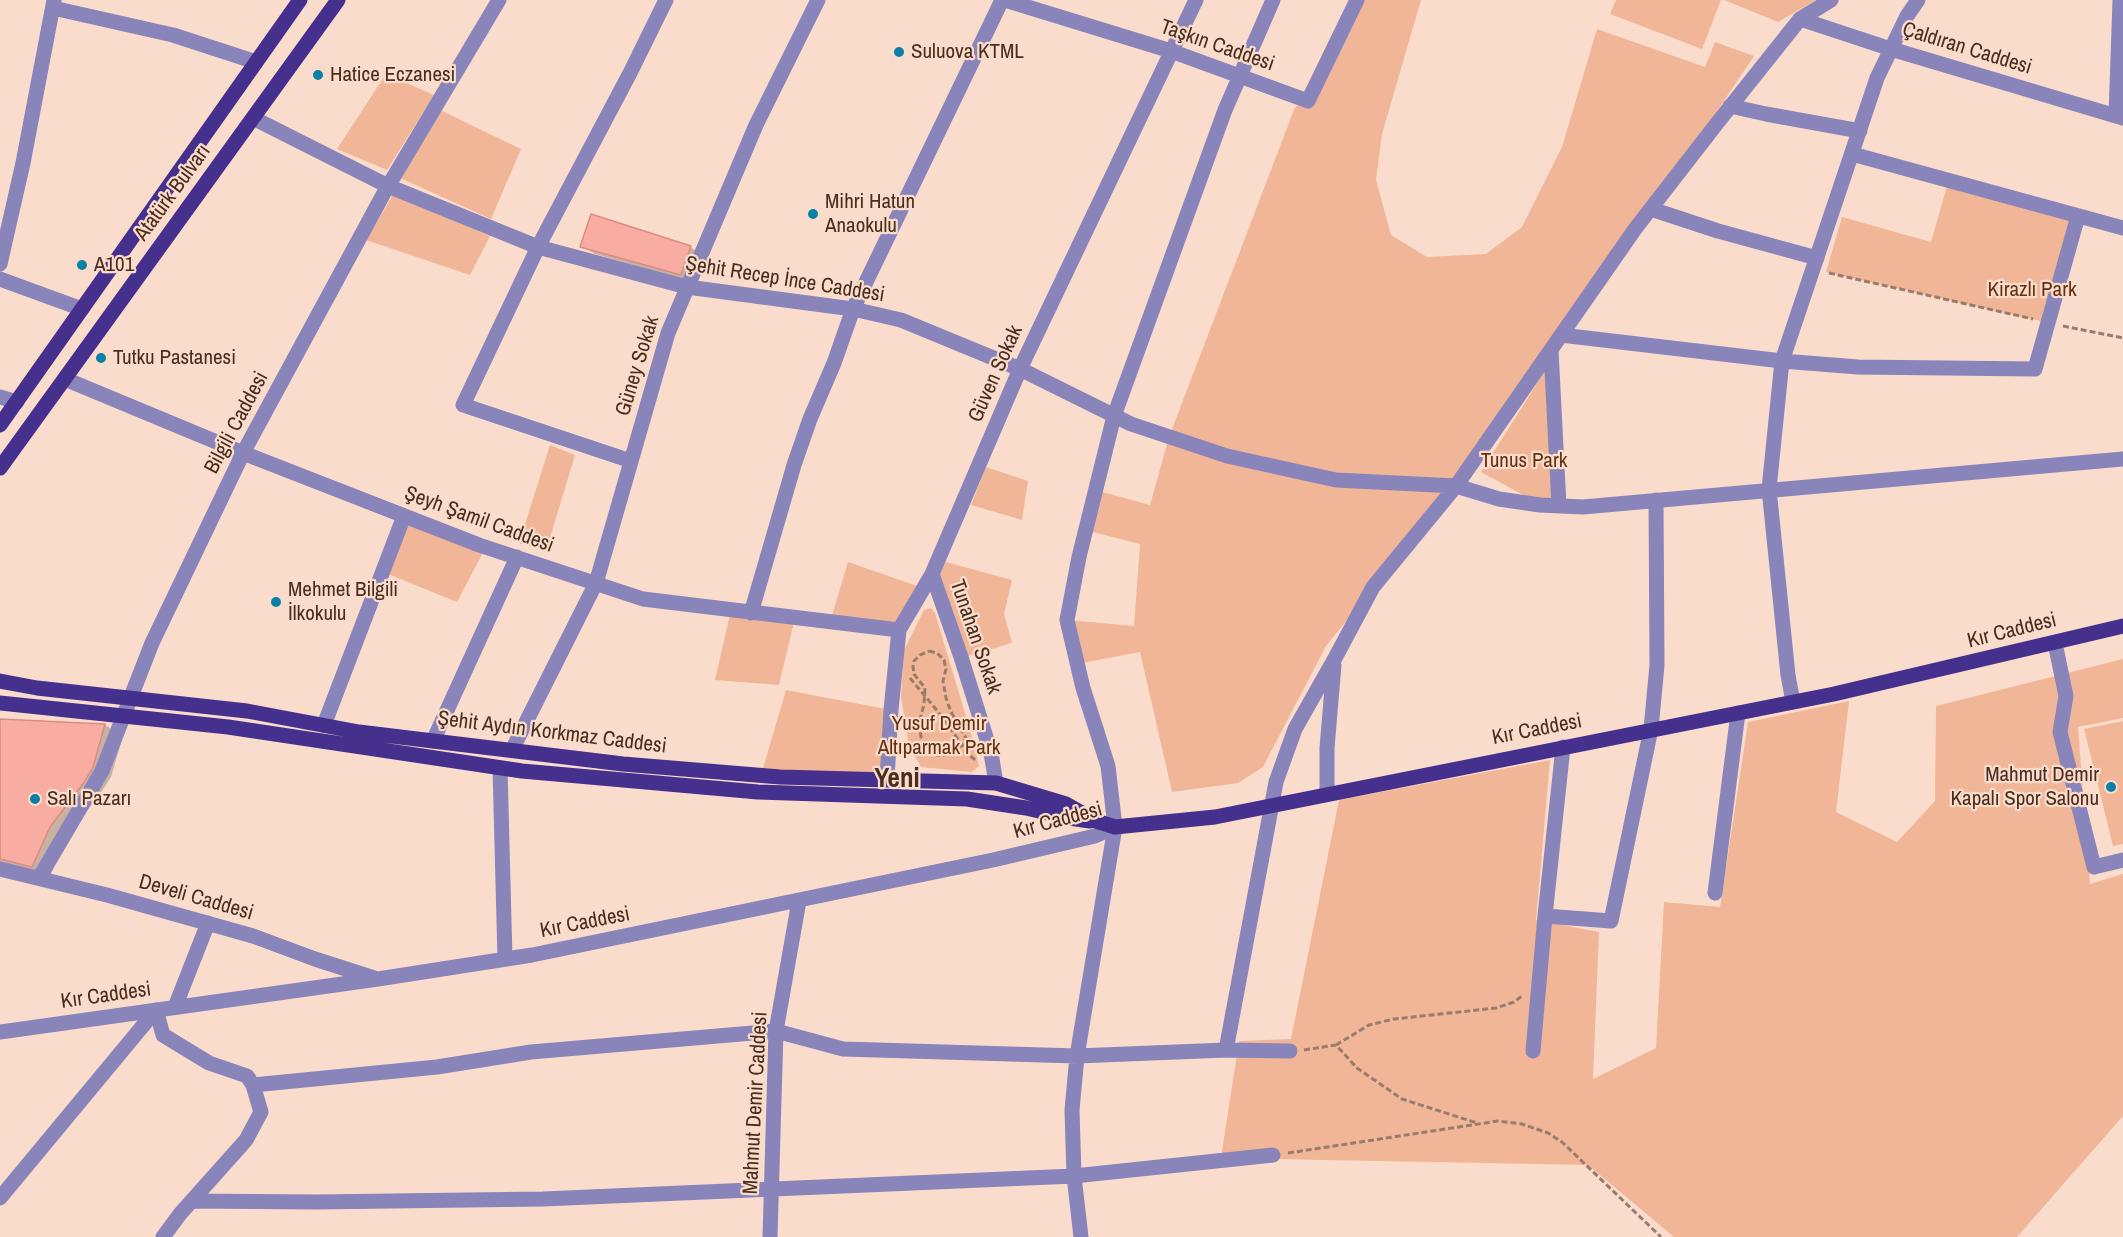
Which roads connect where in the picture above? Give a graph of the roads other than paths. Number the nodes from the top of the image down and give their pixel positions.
1 (300, 0) edge
2 (338, 0) edge
3 (499, 0) edge
4 (666, 0) edge
5 (818, 0) edge
6 (1003, 0) edge
7 (1196, 0) edge
8 (1273, 0) edge
9 (1357, 0) edge
10 (1831, 0) edge
11 (1918, 0) edge
12 (2120, 0) edge
13 (54, 4) edge
14 (1800, 19) junction
15 (1891, 49) junction
16 (1170, 51) junction
17 (256, 62) junction
18 (1239, 76) junction
19 (1730, 106) junction
20 (2119, 117) edge
21 (253, 118) junction
22 (1860, 131) junction
23 (1852, 154) junction
24 (388, 186) junction
25 (1651, 209) junction
26 (2078, 216) junction
27 (2123, 228) edge
28 (538, 247) junction
29 (0, 264) edge
30 (1816, 264) junction
31 (0, 279) edge
32 (687, 287) junction
33 (82, 309) junction
34 (853, 309) junction
35 (1561, 335) junction
36 (1551, 350) junction
37 (1782, 361) junction
38 (1020, 369) junction
39 (64, 379) junction
40 (0, 397) edge
41 (17, 402) junction
42 (1114, 416) junction
43 (0, 425) edge
44 (243, 453) junction
45 (2123, 459) edge
46 (631, 462) junction
47 (0, 468) edge
48 (1456, 486) junction
49 (1769, 489) junction
50 (1656, 500) junction
51 (1559, 506) junction
52 (404, 516) junction
53 (517, 557) junction
54 (932, 574) junction
55 (596, 583) junction
56 (751, 613) junction
57 (2123, 626) edge
58 (898, 630) junction
59 (2055, 643) junction
60 (1334, 660) junction
61 (0, 681) edge
62 (130, 698) junction
63 (1793, 702) junction
64 (0, 703) edge
65 (1738, 713) junction
66 (123, 715) junction
67 (324, 725) junction
68 (1651, 729) junction
69 (433, 741) junction
70 (1563, 747) junction
71 (512, 750) junction
72 (500, 768) junction
73 (886, 779) junction
74 (996, 783) junction
75 (1327, 794) junction
76 (1270, 806) junction
77 (1096, 821) junction
78 (1115, 827) junction
79 (2123, 860) edge
80 (0, 869) edge
81 (39, 878) junction
82 (1715, 893) dead end
83 (799, 901) junction
84 (1545, 916) junction
85 (208, 923) junction
86 (505, 959) junction
87 (378, 979) junction
88 (176, 1007) junction
89 (156, 1010) junction
90 (776, 1031) junction
91 (0, 1032) edge
92 (1227, 1050) junction
93 (1290, 1051) road end
94 (1533, 1051) dead end
95 (1077, 1056) junction
96 (253, 1085) junction
97 (1273, 1155) road end
98 (1074, 1176) junction
99 (772, 1188) junction
100 (0, 1198) edge
101 (192, 1201) junction
102 (163, 1237) edge
103 (770, 1237) edge
104 (1082, 1237) edge

1 - 17 main road, Atatürk Bulvarı
2 - 21 main road, Atatürk Bulvarı
3 - 24 street, Bilgili Caddesi
4 - 28 street
5 - 32 street, Güney Sokak
6 - 16 street, Taşkın Caddesi
6 - 34 street
7 - 16 street, Güven Sokak
8 - 18 street
9 - 18 street, Taşkın Caddesi
10 - 14 street
11 - 15 street
12 - 20 street
13 - 17 street
13 - 29 street
14 - 15 street, Çaldıran Caddesi
14 - 19 street
15 - 20 street, Çaldıran Caddesi
15 - 22 street
16 - 18 street, Taşkın Caddesi
16 - 38 street, Güven Sokak
17 - 33 main road, Atatürk Bulvarı
18 - 42 street
19 - 22 street
19 - 25 street
21 - 24 street, Şehit Recep İnce Caddesi
21 - 39 main road, Atatürk Bulvarı
22 - 23 street
23 - 26 street
23 - 30 street
24 - 28 street, Şehit Recep İnce Caddesi
24 - 44 street, Bilgili Caddesi
25 - 30 street
25 - 35 street
26 - 27 street
26 - 37 street
28 - 32 street, Şehit Recep İnce Caddesi
28 - 46 street
30 - 37 street
31 - 33 street
32 - 34 street, Şehit Recep İnce Caddesi
32 - 46 street, Güney Sokak
33 - 41 main road, Atatürk Bulvarı
34 - 38 street, Şehit Recep İnce Caddesi
34 - 56 street
35 - 36 street
35 - 37 street
36 - 48 street
36 - 51 street
37 - 49 street
38 - 42 street, Şehit Recep İnce Caddesi
38 - 54 street, Güven Sokak
39 - 44 street, Şeyh Şamil Caddesi
39 - 47 main road, Atatürk Bulvarı
40 - 41 street
41 - 43 main road, Atatürk Bulvarı
42 - 48 street, Şehit Recep İnce Caddesi
42 - 78 street
44 - 52 street, Şeyh Şamil Caddesi
44 - 62 street, Bilgili Caddesi
45 - 49 street, Şehit Recep İnce Caddesi
46 - 55 street, Güney Sokak
48 - 51 street, Şehit Recep İnce Caddesi
48 - 60 street
49 - 50 street, Şehit Recep İnce Caddesi
49 - 63 street
50 - 51 street, Şehit Recep İnce Caddesi
50 - 68 street
52 - 53 street, Şeyh Şamil Caddesi
52 - 67 street
53 - 55 street, Şeyh Şamil Caddesi
53 - 69 street
54 - 58 street, Güven Sokak
54 - 74 street, Tunahan Sokak
55 - 56 street, Şeyh Şamil Caddesi
55 - 71 street, Güney Sokak
56 - 58 street, Şeyh Şamil Caddesi
57 - 59 main road, Kır Caddesi
58 - 73 street, Güven Sokak
59 - 63 main road, Kır Caddesi
59 - 79 street
60 - 75 street
60 - 76 street
61 - 62 main road, Şehit Aydın Korkmaz Caddesi
62 - 66 street, Bilgili Caddesi
62 - 67 main road, Şehit Aydın Korkmaz Caddesi
63 - 65 main road, Kır Caddesi
64 - 66 main road, Şehit Aydın Korkmaz Caddesi
65 - 68 main road, Kır Caddesi
65 - 82 street
66 - 72 main road, Şehit Aydın Korkmaz Caddesi
66 - 81 street, Bilgili Caddesi
67 - 69 main road, Şehit Aydın Korkmaz Caddesi
68 - 70 main road, Kır Caddesi
68 - 84 street
69 - 71 main road, Şehit Aydın Korkmaz Caddesi
70 - 75 main road, Kır Caddesi
70 - 84 street
71 - 73 main road, Şehit Aydın Korkmaz Caddesi
72 - 77 main road, Şehit Aydın Korkmaz Caddesi
72 - 86 street
73 - 74 main road, Şehit Aydın Korkmaz Caddesi
74 - 77 main road, Şehit Aydın Korkmaz Caddesi
75 - 76 main road, Kır Caddesi
76 - 78 main road, Kır Caddesi
76 - 92 street
77 - 78 main road, Şehit Aydın Korkmaz Caddesi
78 - 83 street, Kır Caddesi
78 - 95 street
80 - 81 street, Develi Caddesi
81 - 85 street, Develi Caddesi
83 - 86 street, Kır Caddesi
83 - 90 street, Mahmut Demir Caddesi
84 - 94 street
85 - 87 street, Develi Caddesi
85 - 88 street
86 - 87 street, Kır Caddesi
87 - 88 street, Kır Caddesi
88 - 89 street, Kır Caddesi
89 - 91 street, Kır Caddesi
89 - 96 street
89 - 100 street
90 - 95 street
90 - 96 street
90 - 99 street, Mahmut Demir Caddesi
92 - 93 street
92 - 95 street
95 - 98 street
96 - 101 street
97 - 98 street
98 - 99 street
98 - 104 street
99 - 101 street
99 - 103 street, Mahmut Demir Caddesi
101 - 102 street

